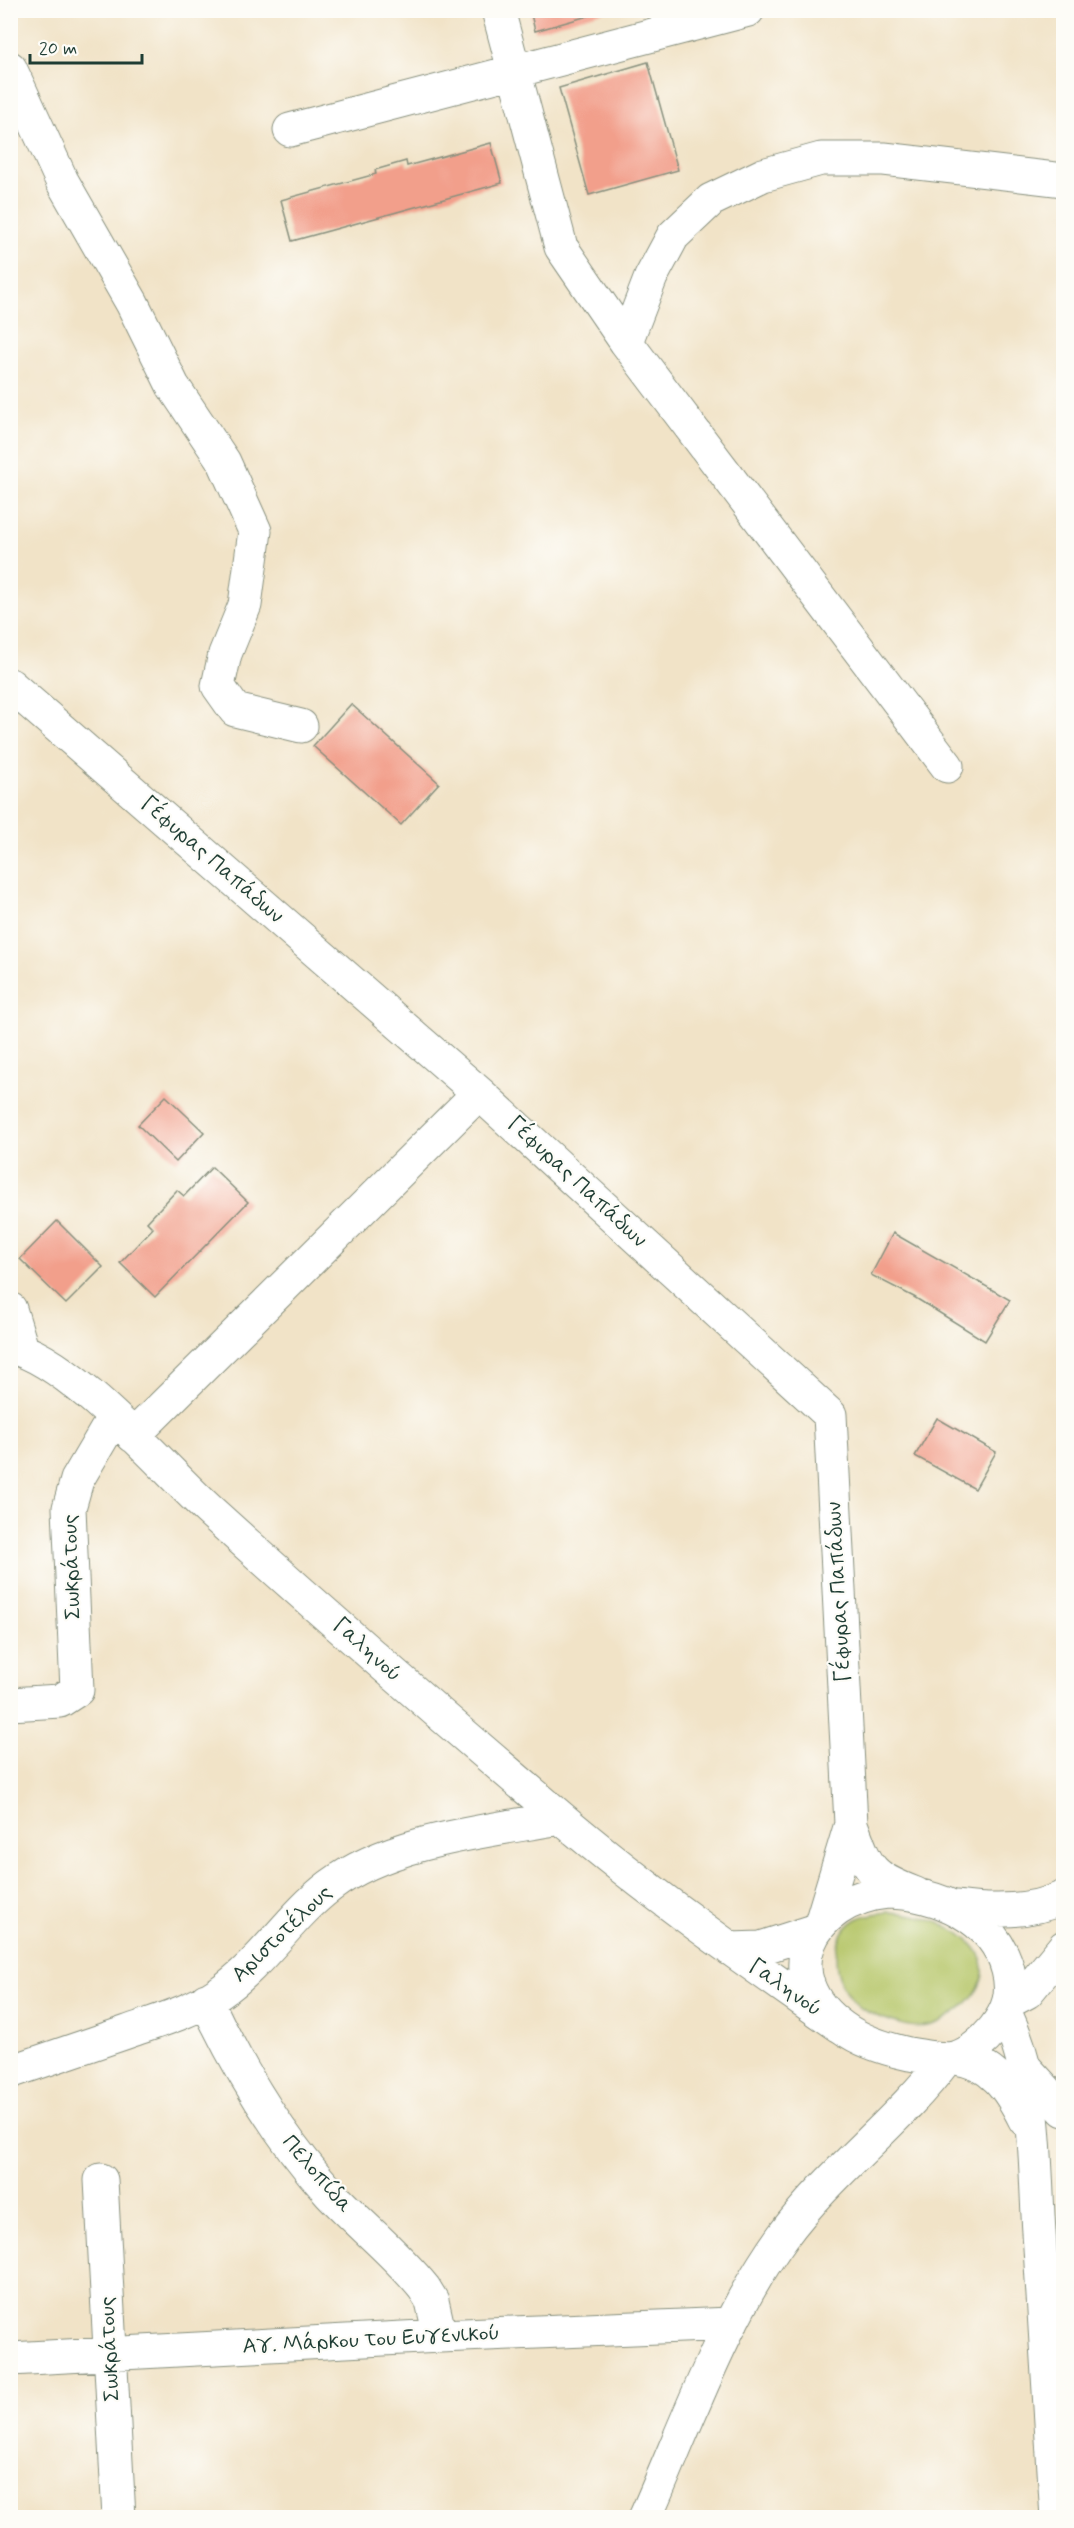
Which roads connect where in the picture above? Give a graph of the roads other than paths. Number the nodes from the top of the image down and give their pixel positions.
1 (498, 10) edge
2 (748, 10) edge
3 (10, 68) edge
4 (514, 72) junction
5 (290, 130) dead end
6 (1064, 180) edge
7 (626, 342) junction
8 (10, 685) edge
9 (302, 726) dead end
10 (947, 766) dead end
11 (479, 1093) junction
12 (10, 1308) edge
13 (16, 1348) edge
14 (123, 1427) junction
15 (10, 1704) edge
16 (560, 1818) junction
17 (850, 1824) junction
18 (916, 1894) junction
19 (1064, 1897) edge
20 (947, 1905) junction
21 (818, 1926) junction
22 (1064, 1947) edge
23 (730, 1949) junction
24 (206, 2000) junction
25 (1008, 2007) junction
26 (840, 2026) junction
27 (950, 2059) junction
28 (1025, 2068) junction
29 (10, 2072) edge
30 (1064, 2110) edge
31 (1033, 2139) junction
32 (101, 2180) dead end
33 (731, 2324) junction
34 (440, 2336) junction
35 (110, 2354) junction
36 (10, 2359) edge
37 (119, 2517) edge
38 (645, 2517) edge
39 (1057, 2517) edge

1 - 4 street
2 - 4 street
3 - 9 street
4 - 5 street
4 - 7 street
6 - 7 street
7 - 10 street
8 - 11 street, Γέφυρας Παπάδων
11 - 14 street, Σωκράτους
11 - 17 street, Γέφυρας Παπάδων
12 - 13 street
13 - 14 street, Γαληνού
14 - 15 street, Σωκράτους
14 - 16 street, Γαληνού
16 - 23 street, Γαληνού
16 - 24 street, Αριστοτέλους
17 - 18 street, Γέφυρας Παπάδων
17 - 21 street, Γέφυρας Παπάδων
18 - 20 street
18 - 21 street
19 - 20 street
20 - 25 street
21 - 23 street, Γαληνού
21 - 26 street
22 - 25 street
23 - 26 street, Γαληνού
24 - 29 street, Αριστοτέλους
24 - 34 street, Πελοπίδα
25 - 27 street
25 - 28 street
26 - 27 street
27 - 31 street
27 - 33 street
28 - 30 street
28 - 31 street
31 - 39 street
32 - 35 street, Σωκράτους
33 - 34 street, Αγ. Μάρκου του Ευγενικού
33 - 38 street
34 - 35 street, Αγ. Μάρκου του Ευγενικού
35 - 36 street, Αγ. Μάρκου του Ευγενικού
35 - 37 street, Σωκράτους

